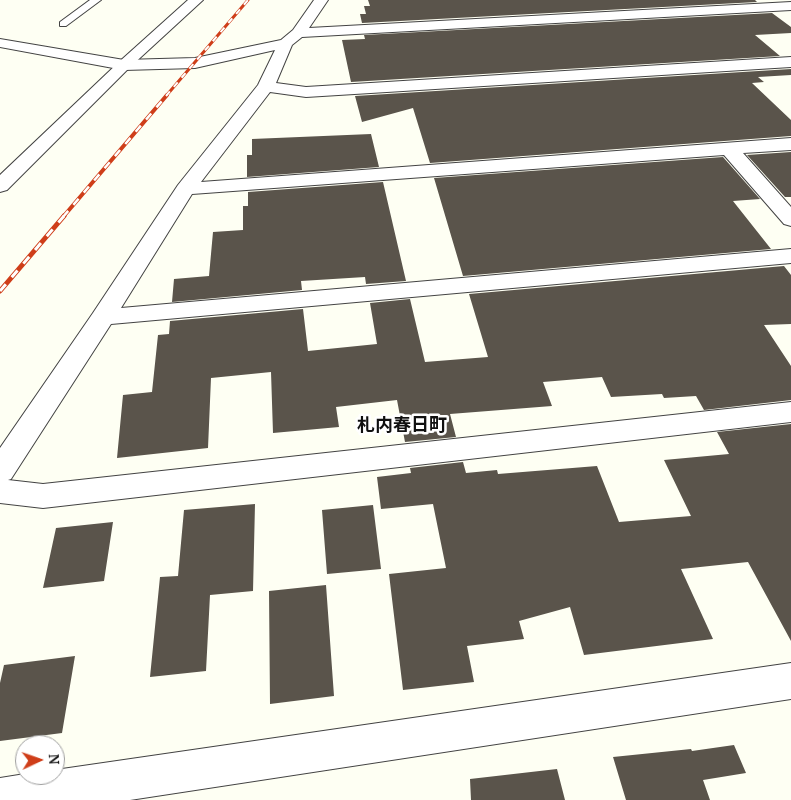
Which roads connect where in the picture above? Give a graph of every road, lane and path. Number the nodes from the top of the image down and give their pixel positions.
1 (96, 0) edge
2 (196, 0) edge
3 (321, 0) edge
4 (787, 5) edge
5 (63, 24) dead end
6 (292, 38) junction
7 (0, 43) edge
8 (791, 62) edge
9 (124, 65) junction
10 (266, 86) junction
11 (791, 144) edge
12 (728, 148) junction
13 (0, 186) edge
14 (185, 189) junction
15 (791, 220) edge
16 (791, 256) edge
17 (103, 317) junction
18 (791, 412) edge
19 (0, 471) edge
20 (0, 491) edge
21 (791, 681) edge
22 (0, 799) edge

1 - 5 lane
2 - 9 street
3 - 6 street
4 - 6 street
6 - 9 street
6 - 10 street
7 - 9 street
8 - 10 street
9 - 13 street
10 - 14 street
11 - 12 street
12 - 14 street
12 - 15 street
14 - 17 street
16 - 17 street
17 - 19 street
18 - 20 street
21 - 22 street

